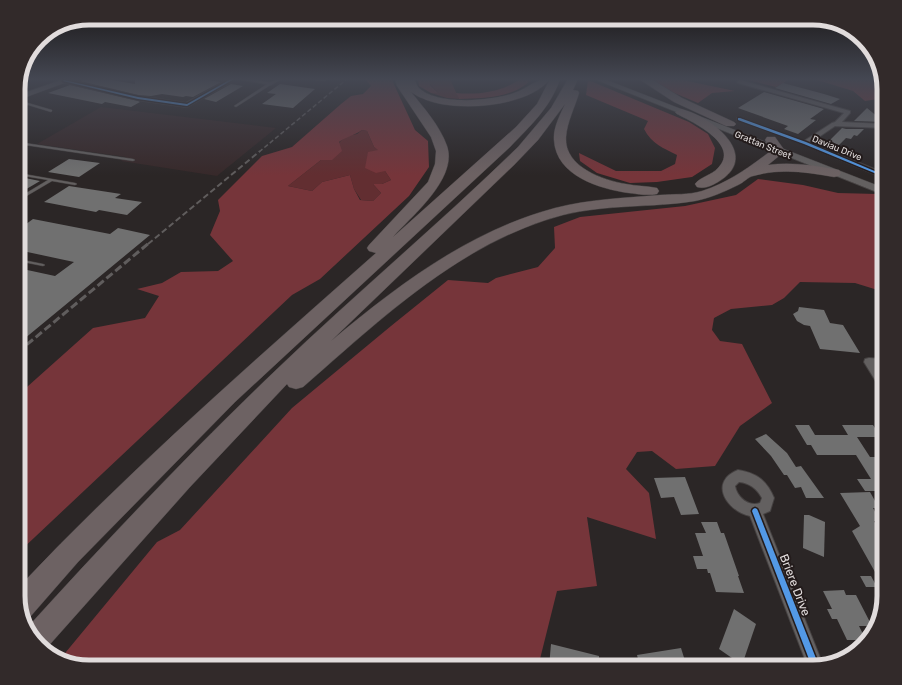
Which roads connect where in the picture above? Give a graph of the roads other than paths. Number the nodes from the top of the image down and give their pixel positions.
1 (419, 111) edge
2 (536, 111) edge
3 (555, 111) edge
4 (568, 111) edge
5 (706, 111) edge
6 (708, 111) edge
7 (843, 111) edge
8 (681, 112) joint
9 (735, 121) junction
10 (837, 124) junction
11 (877, 126) edge
12 (805, 143) junction
13 (25, 144) edge
14 (775, 146) junction
15 (132, 160) dead end
16 (751, 173) junction
17 (834, 173) junction
18 (877, 173) edge
19 (25, 175) edge
20 (51, 180) junction
21 (877, 183) edge
22 (75, 184) dead end
23 (877, 189) edge
24 (25, 196) edge
25 (25, 261) edge
26 (43, 265) dead end
27 (268, 360) junction
28 (877, 363) edge
29 (877, 374) edge
30 (203, 456) junction
31 (755, 511) dead end
32 (25, 602) edge
33 (40, 636) edge
34 (814, 660) edge

1 - 27 highway
2 - 27 highway
3 - 30 highway
4 - 8 highway
5 - 9 main road, Grattan Street
6 - 9 highway
7 - 10 street
8 - 14 main road, Grattan Street
9 - 12 street, Daviau Drive
9 - 14 main road, Grattan Street
10 - 11 street
10 - 12 street
12 - 18 street, Daviau Drive
13 - 15 lane
14 - 16 highway
14 - 17 main road, Grattan Street
14 - 21 main road, Grattan Street
16 - 17 highway
16 - 30 highway
17 - 23 main road, Grattan Street
19 - 20 lane
20 - 22 lane
20 - 24 lane
25 - 26 lane
27 - 32 highway
28 - 29 street
30 - 33 highway
31 - 34 street, Briere Drive

